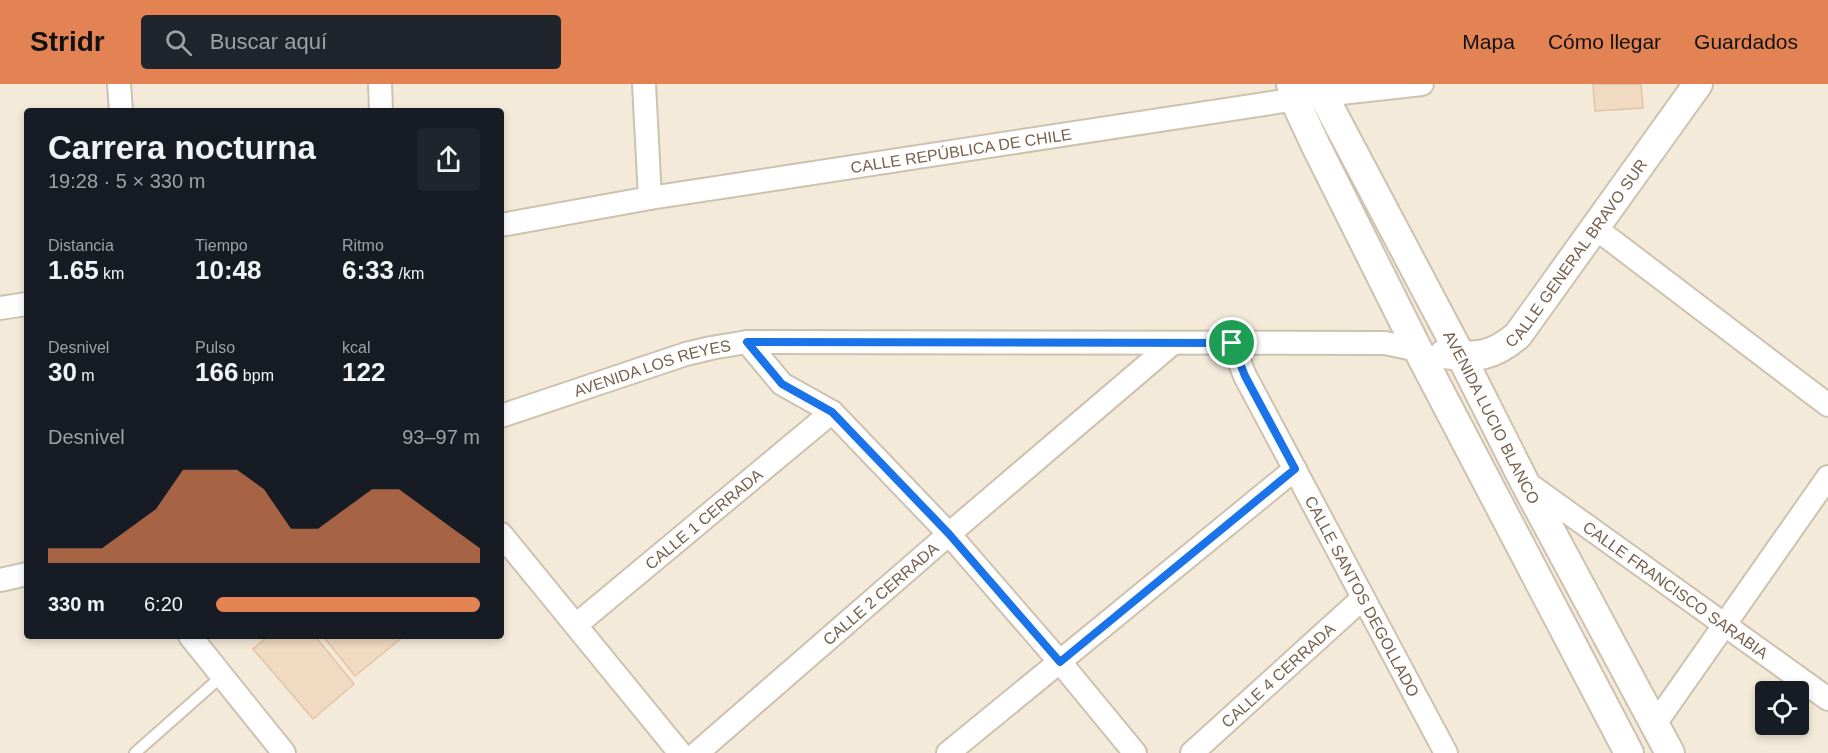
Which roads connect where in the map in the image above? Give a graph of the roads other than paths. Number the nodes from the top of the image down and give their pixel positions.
1 (119, 84) edge
2 (380, 84) edge
3 (644, 84) edge
4 (1422, 84) edge
5 (1698, 84) edge
6 (1305, 91) edge
7 (121, 108) edge
8 (381, 108) edge
9 (650, 198) junction
10 (504, 224) edge
11 (1594, 227) junction
12 (24, 304) edge
13 (0, 308) edge
14 (747, 342) junction
15 (1173, 343) junction
16 (1232, 343) junction
17 (1418, 350) junction
18 (1461, 356) junction
19 (1828, 405) edge
20 (832, 412) junction
21 (504, 415) edge
22 (1295, 469) junction
23 (1828, 477) edge
24 (1524, 481) junction
25 (949, 534) junction
26 (504, 538) edge
27 (24, 575) edge
28 (0, 580) edge
29 (1364, 598) junction
30 (1723, 624) junction
31 (576, 625) junction
32 (191, 639) edge
33 (1060, 662) junction
34 (222, 676) junction
35 (1828, 699) edge
36 (1654, 724) junction
37 (135, 753) edge
38 (284, 753) edge
39 (680, 753) edge
40 (697, 753) edge
41 (948, 753) edge
42 (1135, 753) edge
43 (1192, 753) edge
44 (1446, 753) edge
45 (1629, 753) edge
46 (1670, 753) edge

1 - 7 street
2 - 8 street
3 - 9 street
4 - 6 street, CALLE REPÚBLICA DE CHILE
5 - 11 street, CALLE GENERAL BRAVO SUR
6 - 9 street, CALLE REPÚBLICA DE CHILE
6 - 17 street, AVENIDA LUCIO BLANCO
6 - 18 street, AVENIDA LUCIO BLANCO
9 - 10 street, CALLE REPÚBLICA DE CHILE
11 - 18 street, CALLE GENERAL BRAVO SUR
11 - 19 street
12 - 13 street
14 - 15 street, AVENIDA LOS REYES
14 - 20 street
14 - 21 street, AVENIDA LOS REYES
15 - 16 street, AVENIDA LOS REYES
15 - 25 street, CALLE 2 CERRADA
16 - 17 street, AVENIDA LOS REYES
16 - 22 street, CALLE SANTOS DEGOLLADO
17 - 18 street, CALLE GENERAL BRAVO SUR
17 - 45 street, AVENIDA LUCIO BLANCO
18 - 24 street, AVENIDA LUCIO BLANCO
20 - 25 street
20 - 31 street, CALLE 1 CERRADA
22 - 29 street, CALLE SANTOS DEGOLLADO
22 - 33 street
23 - 30 street
24 - 30 street, CALLE FRANCISCO SARABIA
24 - 36 street, AVENIDA LUCIO BLANCO
25 - 33 street
25 - 40 street, CALLE 2 CERRADA
26 - 31 street
27 - 28 street
29 - 43 street, CALLE 4 CERRADA
29 - 44 street, CALLE SANTOS DEGOLLADO
30 - 35 street, CALLE FRANCISCO SARABIA
30 - 36 street
31 - 39 street
32 - 34 street
33 - 41 street
33 - 42 street
34 - 37 lane
34 - 38 street
36 - 46 street, AVENIDA LUCIO BLANCO

